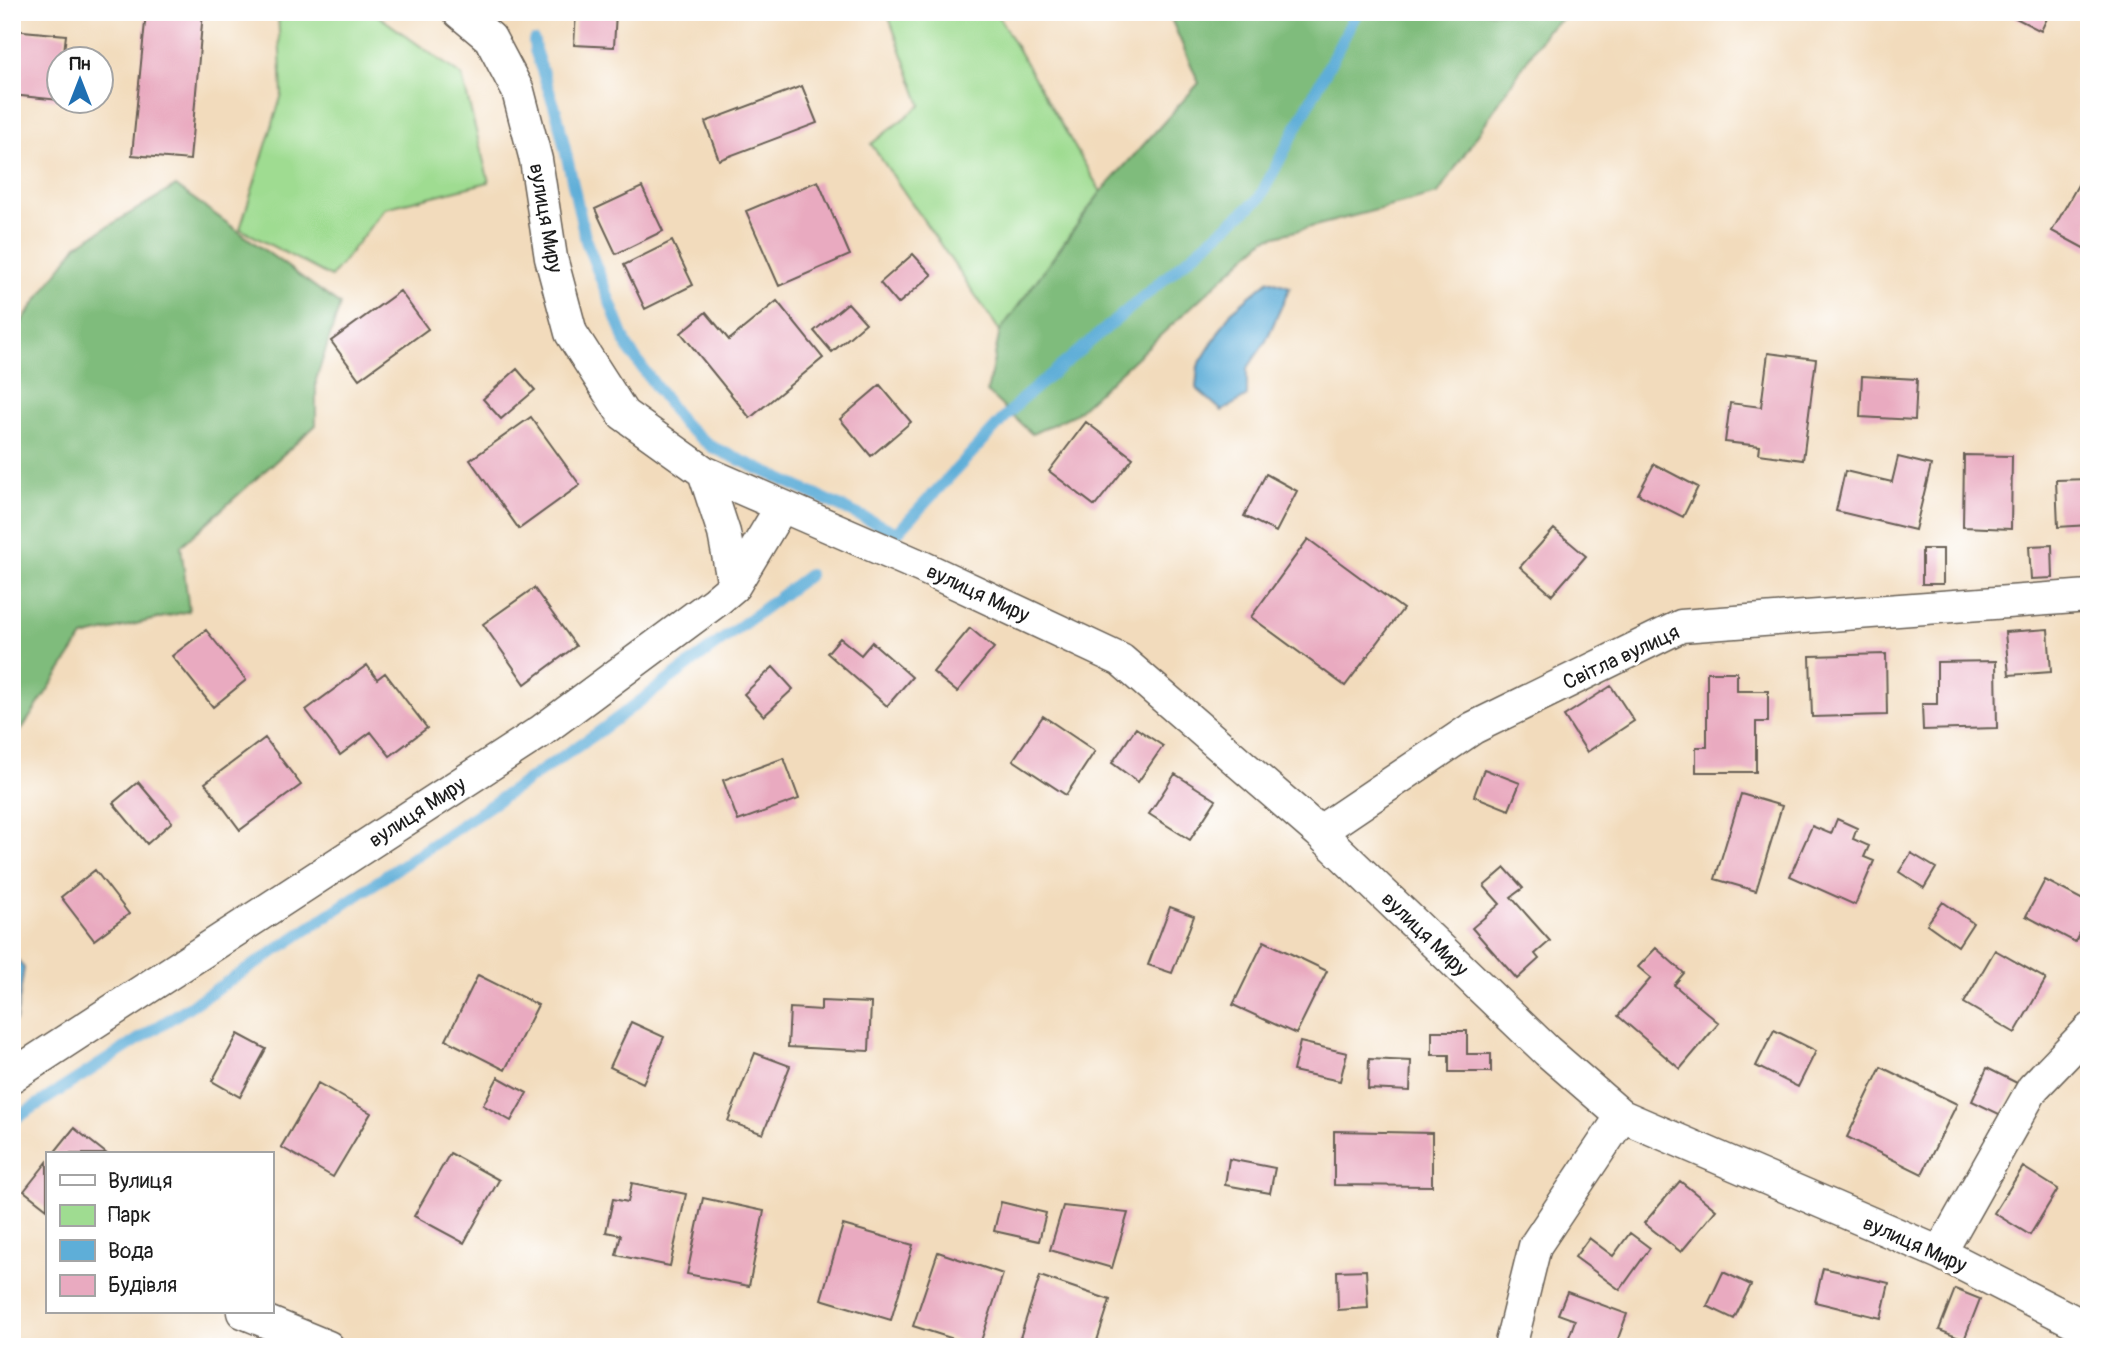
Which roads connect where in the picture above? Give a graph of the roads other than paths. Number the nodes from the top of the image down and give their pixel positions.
1 (459, 12) edge
2 (704, 472) junction
3 (782, 506) junction
4 (734, 586) junction
5 (2089, 596) edge
6 (1319, 832) junction
7 (2089, 1030) edge
8 (12, 1076) edge
9 (1622, 1116) junction
10 (1940, 1253) junction
11 (248, 1314) edge
12 (2089, 1329) edge
13 (328, 1347) edge
14 (1510, 1347) edge

1 - 2 street, вулиця Миру
2 - 3 street, вулиця Миру
2 - 4 street
3 - 4 street, вулиця Миру
3 - 6 street, вулиця Миру
4 - 8 street, вулиця Миру
5 - 6 street, Світла вулиця
6 - 9 street, вулиця Миру
7 - 10 street
9 - 10 street, вулиця Миру
9 - 14 street
10 - 12 street, вулиця Миру
11 - 13 street

